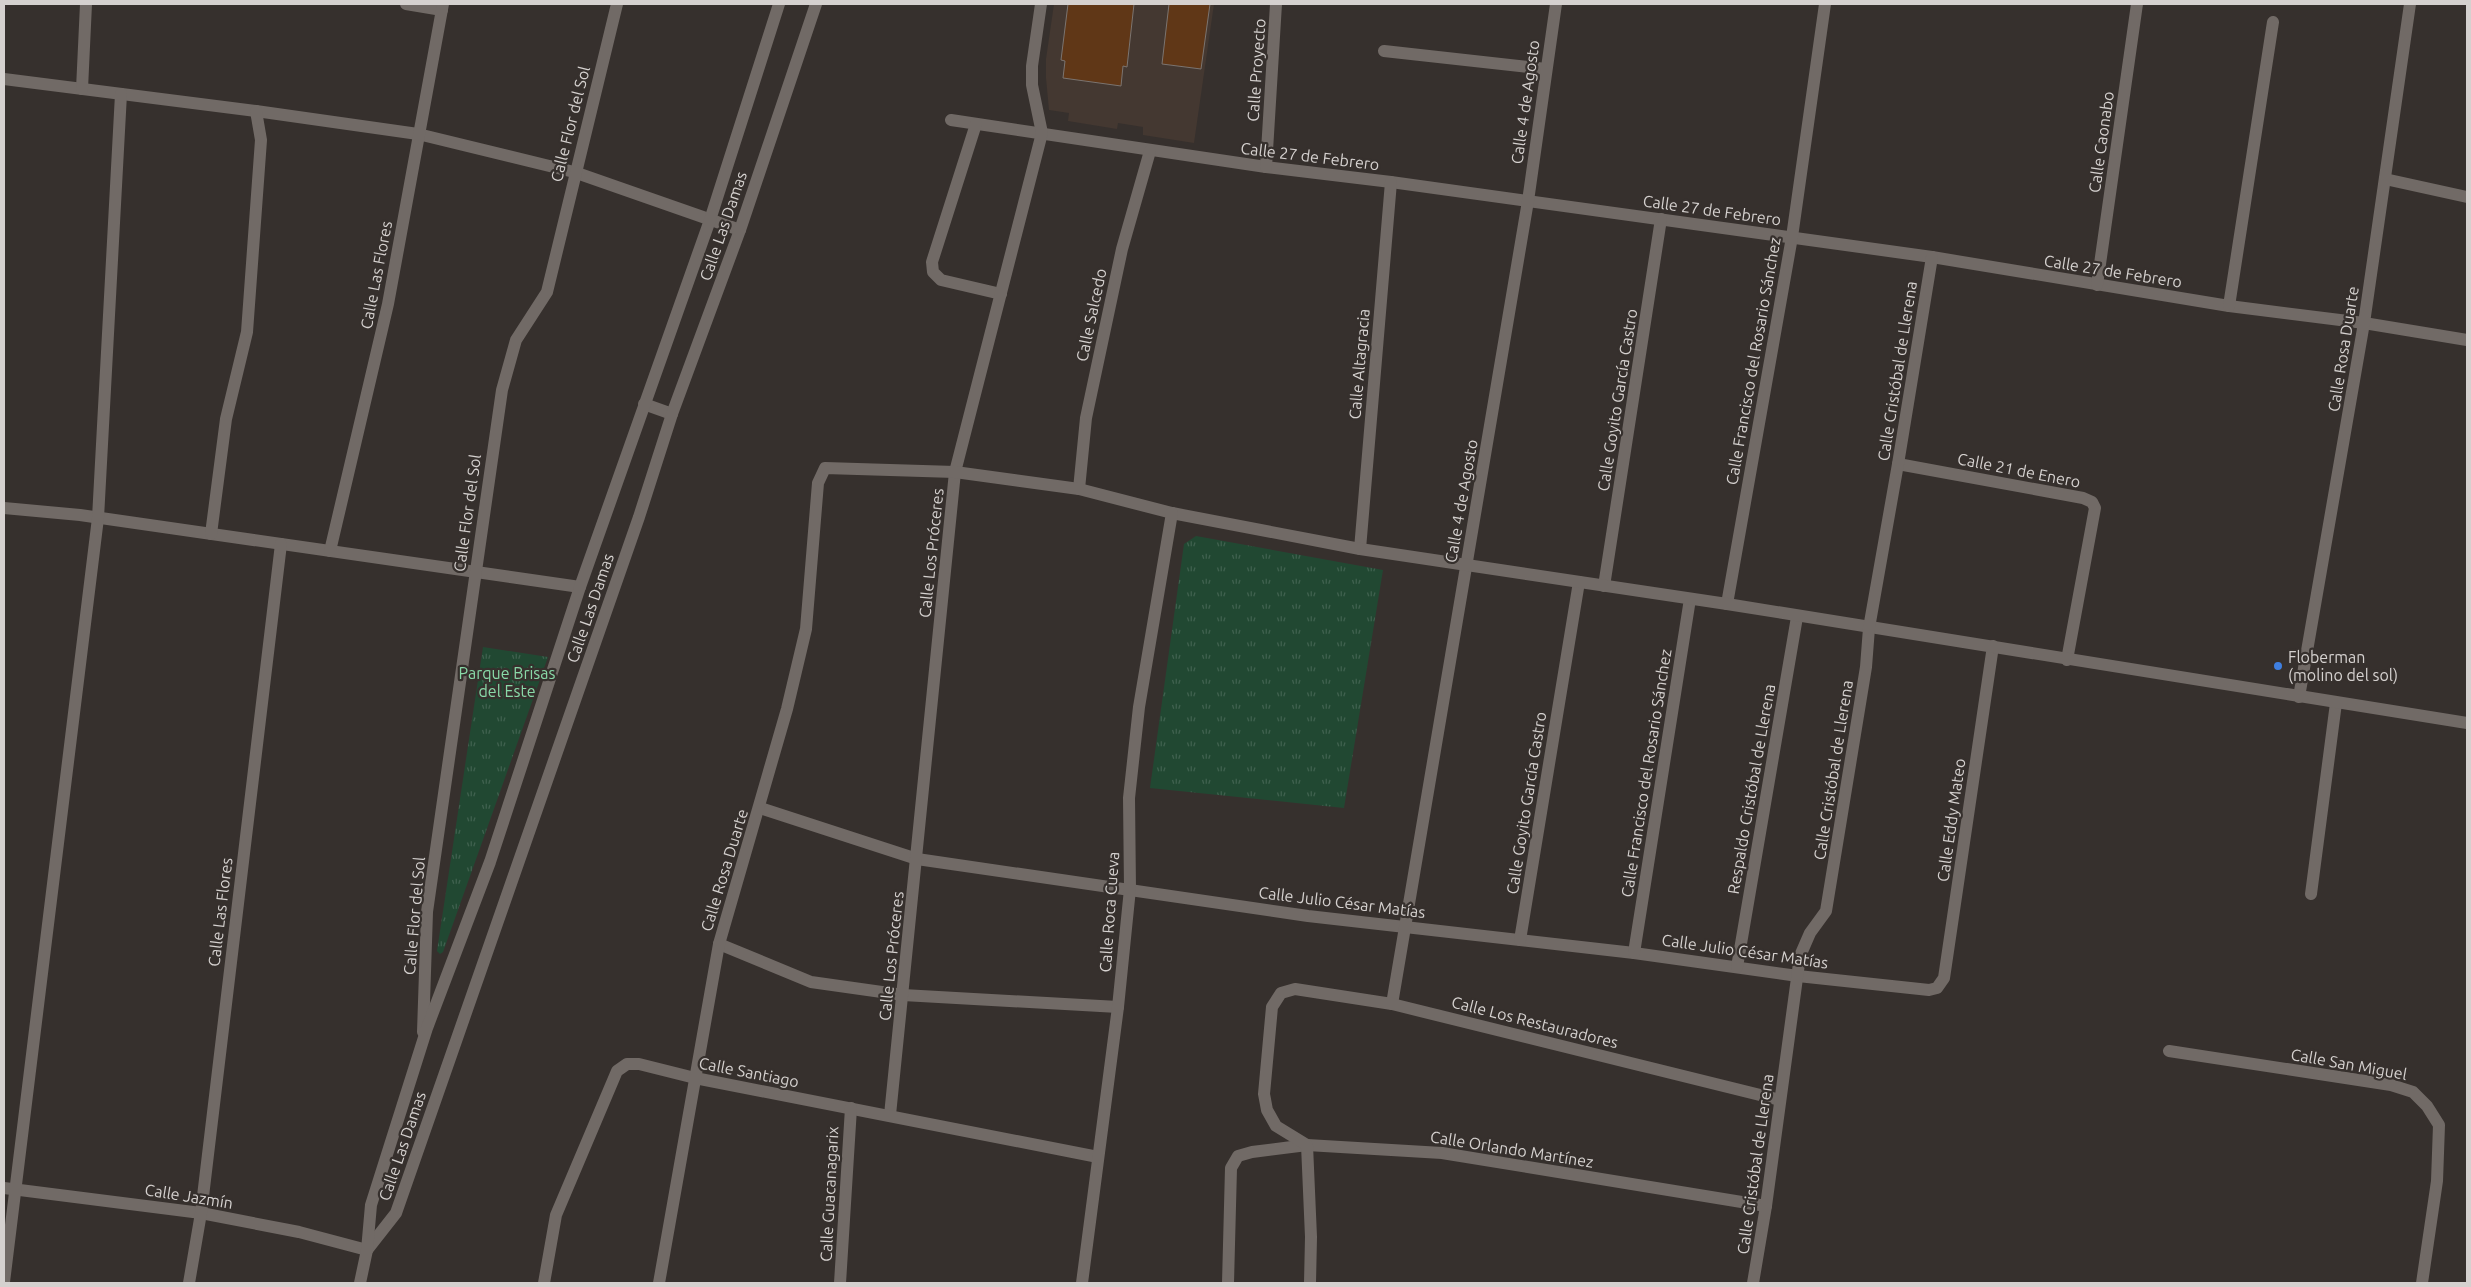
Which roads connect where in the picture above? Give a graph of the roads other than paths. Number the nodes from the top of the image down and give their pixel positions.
1 (86, 4) edge
2 (406, 4) edge
3 (617, 4) edge
4 (780, 4) edge
5 (816, 4) edge
6 (1041, 4) edge
7 (1276, 4) edge
8 (1556, 4) edge
9 (1825, 4) edge
10 (2137, 4) edge
11 (2410, 4) edge
12 (442, 7) edge
13 (2273, 22) dead end
14 (1384, 51) dead end
15 (1546, 70) junction
16 (4, 80) edge
17 (82, 89) junction
18 (121, 94) junction
19 (256, 111) junction
20 (951, 120) dead end
21 (976, 124) junction
22 (1042, 133) junction
23 (418, 134) junction
24 (1150, 151) junction
25 (1266, 167) junction
26 (574, 172) junction
27 (2385, 179) junction
28 (1391, 182) junction
29 (2467, 197) edge
30 (1528, 201) junction
31 (1661, 219) junction
32 (710, 220) junction
33 (740, 230) junction
34 (1792, 237) junction
35 (1932, 257) junction
36 (2097, 285) junction
37 (1001, 294) junction
38 (2229, 306) junction
39 (2364, 323) junction
40 (2467, 340) edge
41 (644, 404) junction
42 (672, 414) junction
43 (1898, 464) junction
44 (955, 472) junction
45 (1080, 489) junction
46 (4, 508) edge
47 (1172, 513) junction
48 (98, 518) junction
49 (211, 534) junction
50 (281, 544) junction
51 (1360, 549) junction
52 (330, 551) junction
53 (1466, 565) junction
54 (474, 572) junction
55 (1579, 582) junction
56 (1604, 586) junction
57 (580, 587) junction
58 (1690, 599) junction
59 (1727, 604) junction
60 (1797, 616) junction
61 (1869, 628) junction
62 (1992, 646) junction
63 (2067, 660) junction
64 (2299, 698) junction
65 (2336, 703) junction
66 (2467, 723) edge
67 (760, 808) junction
68 (917, 859) junction
69 (1130, 889) junction
70 (2311, 894) dead end
71 (1404, 927) junction
72 (1520, 940) junction
73 (719, 944) junction
74 (1634, 952) junction
75 (1736, 967) junction
76 (1798, 976) junction
77 (1929, 990) joint
78 (903, 995) junction
79 (1392, 1004) junction
80 (1118, 1007) junction
81 (422, 1045) junction
82 (2169, 1052) dead end
83 (695, 1078) junction
84 (1780, 1100) junction
85 (850, 1108) junction
86 (890, 1116) junction
87 (1307, 1145) junction
88 (1098, 1157) junction
89 (9, 1188) edge
90 (1766, 1206) junction
91 (201, 1213) junction
92 (367, 1250) junction
93 (4, 1282) edge
94 (189, 1283) edge
95 (360, 1283) edge
96 (544, 1283) edge
97 (659, 1283) edge
98 (840, 1283) edge
99 (1082, 1283) edge
100 (1228, 1283) edge
101 (1311, 1283) edge
102 (1753, 1283) edge
103 (2422, 1283) edge

1 - 17 street
2 - 12 street
3 - 26 street, Calle Flor del Sol
4 - 32 street, Calle Las Damas
5 - 33 street, Calle Las Damas
6 - 22 street, Calle Los Próceres
7 - 25 street, Calle Proyecto
8 - 15 street, Calle 4 de Agosto
9 - 34 street, Calle Francisco del Rosario Sánchez
10 - 36 street, Calle Caonabo
11 - 27 street, Calle Rosa Duarte
12 - 23 street, Calle Las Flores
13 - 38 street
14 - 15 street
15 - 30 street, Calle 4 de Agosto
16 - 17 street
17 - 18 street
18 - 19 street
18 - 48 street
19 - 23 street
19 - 49 street
20 - 21 street, Calle 27 de Febrero
21 - 22 street, Calle 27 de Febrero
21 - 37 street
22 - 24 street, Calle 27 de Febrero
22 - 37 street, Calle Los Próceres
23 - 26 street
23 - 52 street, Calle Las Flores
24 - 25 street, Calle 27 de Febrero
24 - 45 street, Calle Salcedo
25 - 28 street, Calle 27 de Febrero
26 - 32 street
26 - 54 street, Calle Flor del Sol
27 - 29 street
27 - 39 street, Calle Rosa Duarte
28 - 30 street, Calle 27 de Febrero
28 - 51 street, Calle Altagracia
30 - 31 street, Calle 27 de Febrero
30 - 53 street, Calle 4 de Agosto
31 - 34 street, Calle 27 de Febrero
31 - 56 street, Calle Goyito García Castro
32 - 33 street
32 - 41 street, Calle Las Damas
33 - 42 street, Calle Las Damas
34 - 35 street, Calle 27 de Febrero
34 - 59 street, Calle Francisco del Rosario Sánchez
35 - 36 street, Calle 27 de Febrero
35 - 43 street, Calle Cristóbal de Llerena
36 - 38 street, Calle 27 de Febrero
37 - 44 street, Calle Los Próceres
38 - 39 street, Calle 27 de Febrero
39 - 40 street, Calle 27 de Febrero
39 - 64 street, Calle Rosa Duarte
41 - 42 street
41 - 57 street, Calle Las Damas
42 - 92 street, Calle Las Damas
43 - 61 street, Calle Cristóbal de Llerena
43 - 63 street, Calle 21 de Enero
44 - 45 street
44 - 67 street, Calle Rosa Duarte
44 - 68 street, Calle Los Próceres
45 - 47 street
46 - 48 street
47 - 51 street
47 - 69 street, Calle Roca Cueva
48 - 49 street
48 - 89 street
49 - 50 street
50 - 52 street
50 - 91 street, Calle Las Flores
51 - 53 street
52 - 54 street
53 - 55 street
53 - 71 street, Calle 4 de Agosto
54 - 57 street
54 - 81 street, Calle Flor del Sol
55 - 56 street
55 - 72 street, Calle Goyito García Castro
56 - 58 street
57 - 81 street, Calle Las Damas
58 - 59 street
58 - 74 street, Calle Francisco del Rosario Sánchez
59 - 60 street
60 - 61 street
60 - 75 street, Respaldo Cristóbal de Llerena
61 - 62 street
61 - 76 street, Calle Cristóbal de Llerena
62 - 63 street
62 - 77 street, Calle Eddy Mateo
63 - 64 street
64 - 65 street
65 - 66 street
65 - 70 street
67 - 68 street, Calle Julio César Matías
67 - 73 street, Calle Rosa Duarte
68 - 69 street, Calle Julio César Matías
68 - 78 street, Calle Los Próceres
69 - 71 street, Calle Julio César Matías
69 - 80 street, Calle Roca Cueva
71 - 72 street, Calle Julio César Matías
71 - 79 street, Calle 4 de Agosto
72 - 74 street, Calle Julio César Matías
73 - 78 street
73 - 83 street, Calle Rosa Duarte
74 - 75 street, Calle Julio César Matías
75 - 76 street, Calle Julio César Matías
76 - 77 street, Calle Julio César Matías
76 - 84 street, Calle Cristóbal de Llerena
78 - 80 street
78 - 86 street, Calle Los Próceres
79 - 84 street, Calle Los Restauradores
79 - 87 street, Calle Los Restauradores
80 - 88 street, Calle Roca Cueva
81 - 92 street, Calle Las Damas
82 - 103 street, Calle San Miguel
83 - 85 street, Calle Santiago
83 - 96 street, Calle Santiago
83 - 97 street, Calle Rosa Duarte
84 - 90 street, Calle Cristóbal de Llerena
85 - 86 street, Calle Santiago
85 - 98 street, Calle Guacanagarix
86 - 88 street, Calle Santiago
87 - 90 street, Calle Orlando Martínez
87 - 100 street, Calle Orlando Martínez
87 - 101 street
88 - 99 street, Calle Roca Cueva
89 - 91 street, Calle Jazmín
89 - 93 street
90 - 102 street, Calle Cristóbal de Llerena
91 - 92 street, Calle Jazmín
91 - 94 street, Calle Las Flores
92 - 95 street

